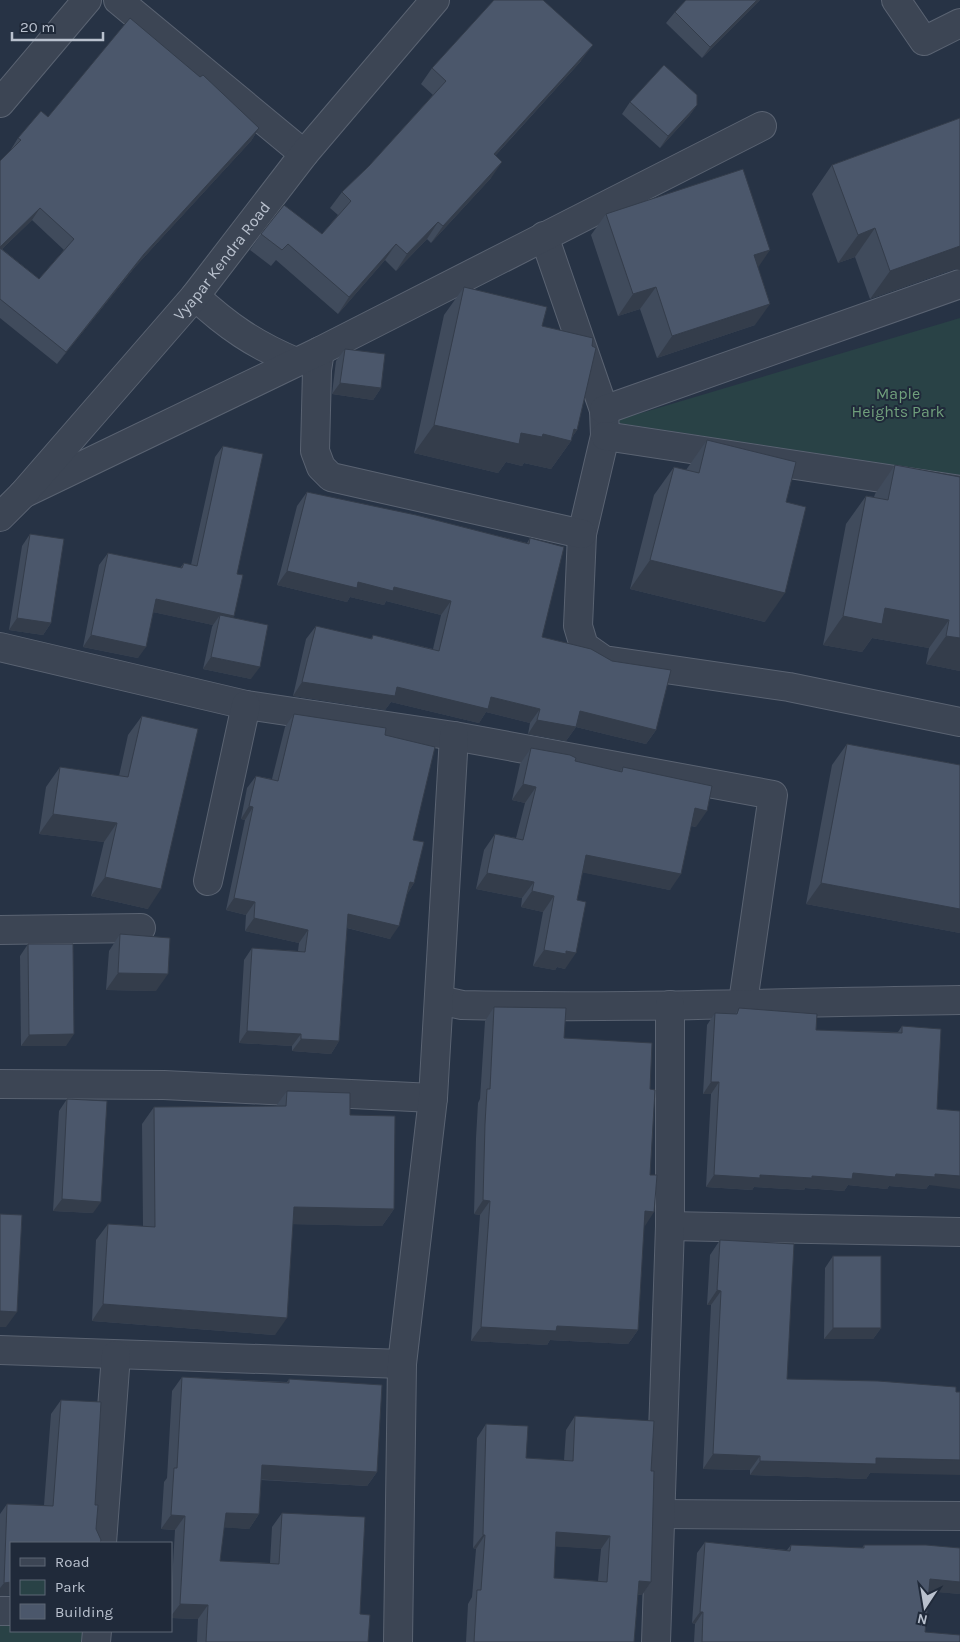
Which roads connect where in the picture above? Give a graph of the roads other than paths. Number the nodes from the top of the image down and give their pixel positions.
1 (87, 0) edge
2 (118, 0) edge
3 (436, 0) edge
4 (896, 0) edge
5 (960, 23) edge
6 (0, 103) edge
7 (762, 126) dead end
8 (304, 154) junction
9 (544, 236) junction
10 (960, 284) edge
11 (195, 296) junction
12 (308, 357) junction
13 (605, 423) junction
14 (960, 490) edge
15 (23, 494) junction
16 (0, 517) edge
17 (582, 534) junction
18 (0, 647) edge
19 (246, 705) junction
20 (960, 722) edge
21 (454, 736) junction
22 (208, 881) dead end
23 (141, 928) dead end
24 (0, 930) edge
25 (439, 1000) junction
26 (960, 1000) edge
27 (743, 1002) junction
28 (670, 1006) junction
29 (0, 1084) edge
30 (433, 1098) junction
31 (670, 1226) junction
32 (960, 1232) edge
33 (0, 1350) edge
34 (116, 1355) junction
35 (402, 1364) junction
36 (658, 1514) junction
37 (960, 1516) edge
38 (102, 1542) edge
39 (398, 1642) edge
40 (656, 1642) edge

1 - 6 street
2 - 8 street
3 - 8 street, Vyapar Kendra Road
4 - 5 street
7 - 9 street
8 - 11 street, Vyapar Kendra Road
9 - 12 street
9 - 13 street
10 - 13 street
11 - 12 street
11 - 15 street, Vyapar Kendra Road
12 - 15 street
12 - 17 street
13 - 14 street
13 - 17 street
15 - 16 street, Vyapar Kendra Road
17 - 20 street
18 - 19 street
19 - 21 street
19 - 22 street
21 - 25 street
21 - 27 street
23 - 24 street
25 - 28 street
25 - 30 street
26 - 27 street
27 - 28 street
28 - 31 street
29 - 30 street
30 - 35 street
31 - 32 street
31 - 36 street
33 - 34 street
34 - 35 street
34 - 38 street
35 - 39 street
36 - 37 street
36 - 40 street

